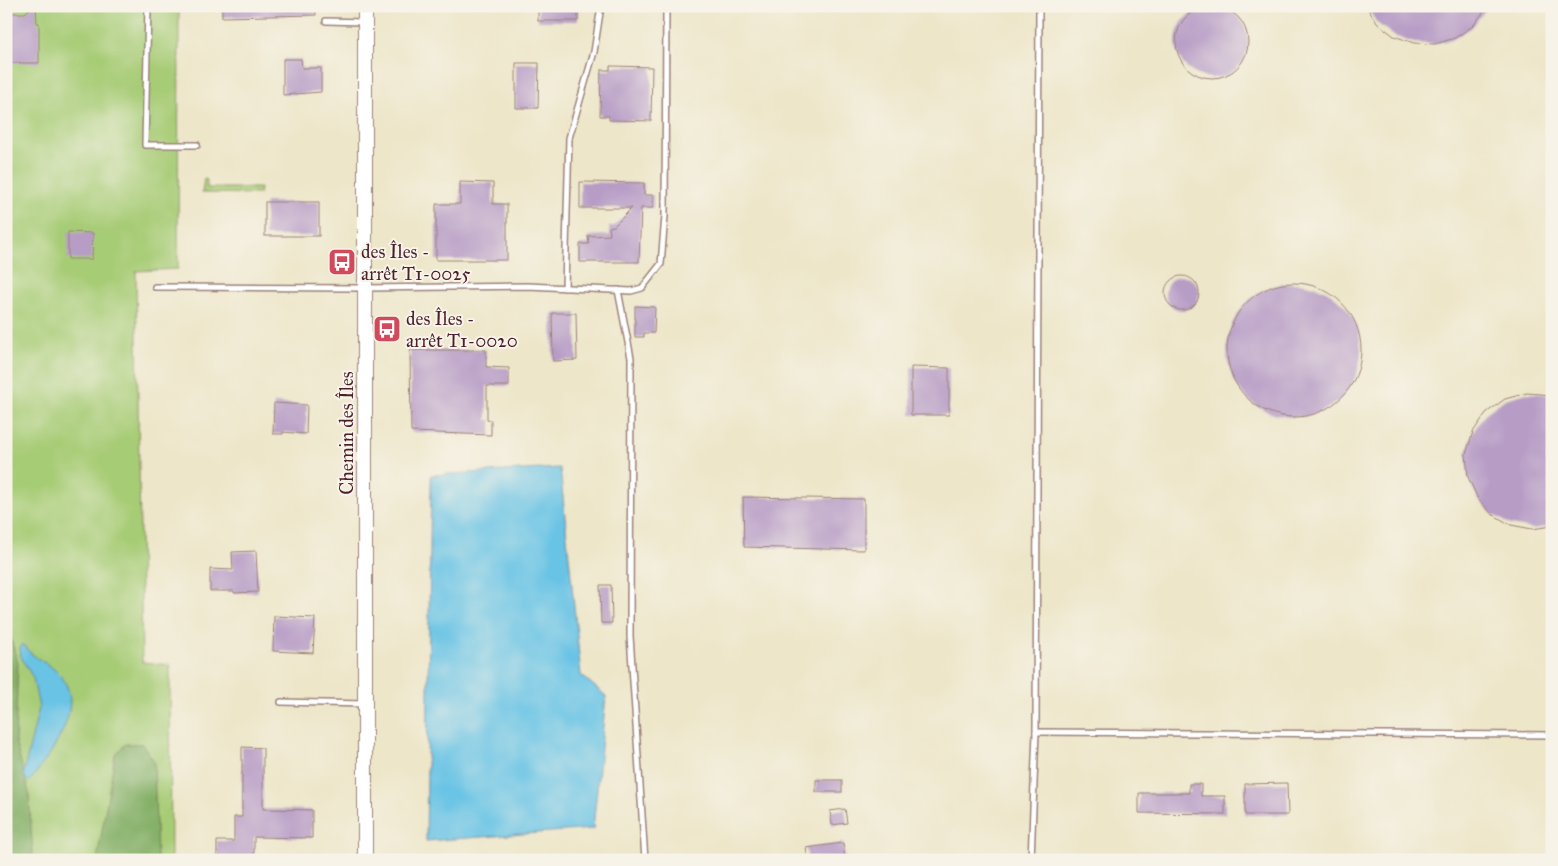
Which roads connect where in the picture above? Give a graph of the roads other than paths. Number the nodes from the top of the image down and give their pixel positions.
1 (148, 6) edge
2 (364, 6) edge
3 (601, 6) edge
4 (666, 6) edge
5 (1039, 6) edge
6 (326, 21) dead end
7 (364, 22) junction
8 (197, 145) dead end
9 (155, 287) dead end
10 (364, 288) junction
11 (565, 288) junction
12 (618, 290) junction
13 (281, 702) dead end
14 (365, 704) junction
15 (1036, 732) junction
16 (1552, 735) edge
17 (365, 860) edge
18 (645, 860) edge
19 (1031, 860) edge

1 - 8 lane
2 - 7 main road, Chemin des Îles
3 - 11 lane
4 - 12 lane
5 - 15 lane
6 - 7 lane
7 - 10 main road, Chemin des Îles
9 - 10 lane
10 - 11 lane
10 - 14 main road, Chemin des Îles
11 - 12 lane
12 - 18 lane
13 - 14 lane
14 - 17 main road, Chemin des Îles
15 - 16 lane
15 - 19 lane

